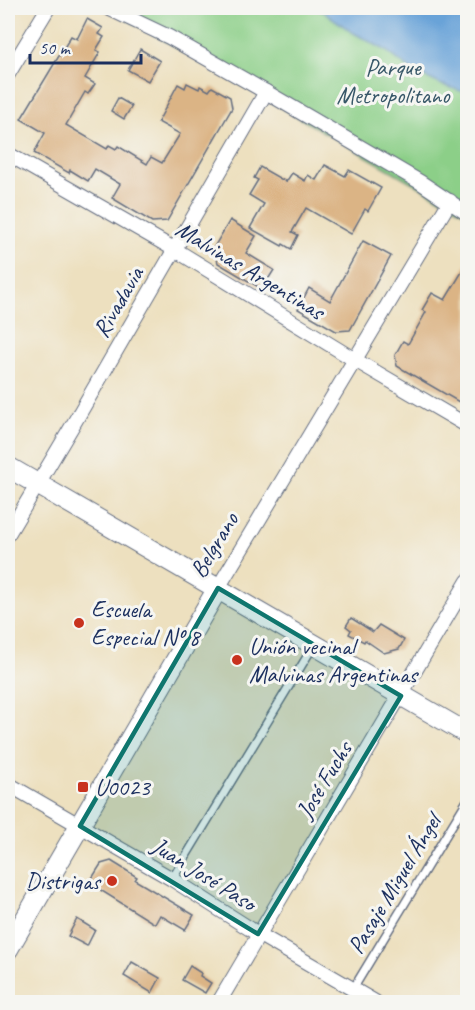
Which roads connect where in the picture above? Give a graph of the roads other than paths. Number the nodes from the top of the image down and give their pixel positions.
1 (48, 8) edge
2 (108, 8) edge
3 (8, 74) edge
4 (266, 92) junction
5 (8, 154) edge
6 (450, 201) junction
7 (468, 214) edge
8 (174, 249) junction
9 (355, 360) junction
10 (468, 426) edge
11 (8, 467) edge
12 (37, 484) junction
13 (8, 534) edge
14 (468, 581) edge
15 (218, 588) junction
16 (315, 644) junction
17 (401, 696) junction
18 (468, 734) edge
19 (8, 784) edge
20 (468, 799) edge
21 (80, 826) junction
22 (172, 879) junction
23 (258, 934) junction
24 (8, 949) edge
25 (353, 989) junction
26 (219, 1002) edge
27 (375, 1002) edge

1 - 3 street
2 - 4 street
4 - 6 street
4 - 8 street, Rivadavia
5 - 8 street, Malvinas Argentinas
6 - 7 street
6 - 9 street, Belgrano
8 - 9 street, Malvinas Argentinas
8 - 12 street, Rivadavia
9 - 10 street, Malvinas Argentinas
9 - 15 street, Belgrano
11 - 12 street
12 - 13 street, Rivadavia
12 - 15 street
14 - 17 street, José Fuchs
15 - 16 street
15 - 21 street, Belgrano
16 - 17 street
16 - 22 lane
17 - 18 street
17 - 23 street, José Fuchs
19 - 21 street, Juan José Paso
20 - 25 lane, Pasaje Miguel Ángel
21 - 22 street, Juan José Paso
21 - 24 street, Belgrano
22 - 23 street, Juan José Paso
23 - 25 street, Juan José Paso
23 - 26 street, José Fuchs
25 - 27 street, Juan José Paso

